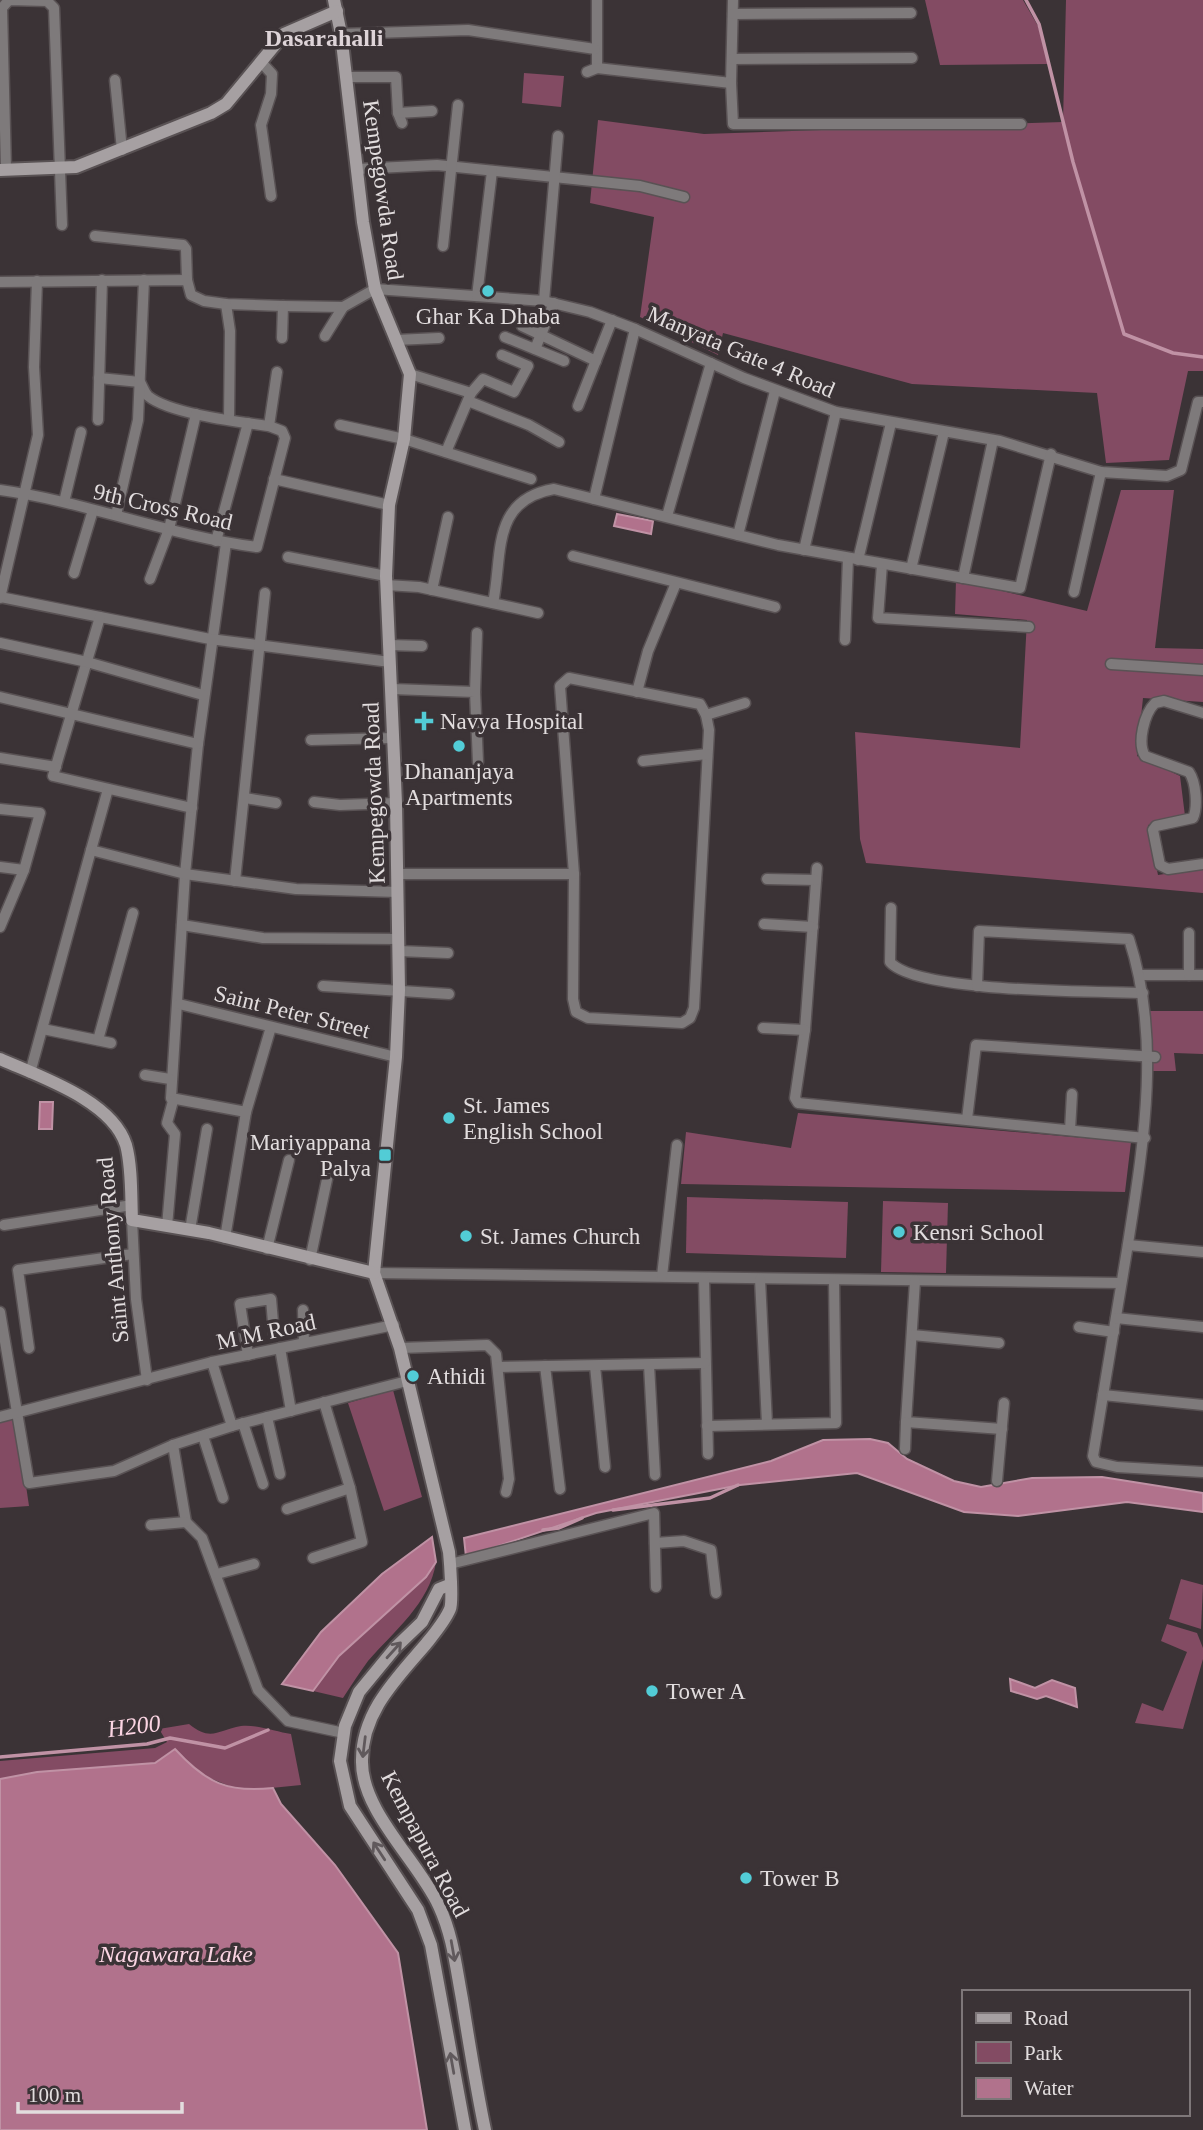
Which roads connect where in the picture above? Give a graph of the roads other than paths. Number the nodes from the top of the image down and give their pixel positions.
1 (597, 0) edge
2 (733, 0) edge
3 (336, 5) edge
4 (911, 13) dead end
5 (733, 14) junction
6 (341, 34) junction
7 (595, 49) junction
8 (912, 58) dead end
9 (732, 59) junction
10 (261, 62) junction
11 (346, 77) junction
12 (115, 80) dead end
13 (732, 83) junction
14 (458, 105) dead end
15 (432, 111) dead end
16 (1021, 124) dead end
17 (558, 136) dead end
18 (122, 150) junction
19 (452, 167) junction
20 (61, 168) junction
21 (357, 169) junction
22 (3, 170) edge
23 (492, 171) junction
24 (554, 179) junction
25 (271, 196) dead end
26 (684, 197) dead end
27 (62, 225) dead end
28 (95, 236) dead end
29 (443, 246) dead end
30 (102, 280) junction
31 (144, 280) junction
32 (187, 280) junction
33 (37, 281) junction
34 (0, 282) edge
35 (376, 289) junction
36 (477, 296) junction
37 (549, 302) junction
38 (226, 304) junction
39 (283, 306) junction
40 (343, 307) junction
41 (612, 320) junction
42 (522, 326) dead end
43 (635, 329) junction
44 (541, 334) junction
45 (325, 336) dead end
46 (505, 337) dead end
47 (282, 338) dead end
48 (439, 338) dead end
49 (396, 340) junction
50 (535, 349) junction
51 (502, 355) dead end
52 (564, 361) dead end
53 (596, 361) junction
54 (711, 363) junction
55 (276, 372) dead end
56 (410, 374) junction
57 (99, 378) junction
58 (141, 382) junction
59 (775, 391) junction
60 (469, 397) junction
61 (1203, 402) edge
62 (578, 406) dead end
63 (836, 412) junction
64 (196, 414) junction
65 (229, 419) junction
66 (98, 420) dead end
67 (248, 423) junction
68 (891, 423) junction
69 (340, 425) dead end
70 (269, 426) junction
71 (81, 432) dead end
72 (944, 432) junction
73 (404, 439) junction
74 (993, 440) junction
75 (559, 442) dead end
76 (446, 452) junction
77 (1051, 454) junction
78 (1101, 472) junction
79 (274, 479) junction
80 (531, 479) dead end
81 (0, 490) edge
82 (26, 494) junction
83 (594, 499) junction
84 (64, 502) junction
85 (389, 505) junction
86 (93, 510) junction
87 (116, 515) junction
88 (667, 516) junction
89 (448, 517) dead end
90 (169, 529) junction
91 (738, 535) junction
92 (221, 542) junction
93 (804, 550) junction
94 (573, 556) dead end
95 (288, 558) dead end
96 (853, 559) junction
97 (882, 564) junction
98 (911, 569) junction
99 (74, 573) dead end
100 (963, 578) junction
101 (150, 579) dead end
102 (386, 581) junction
103 (676, 583) junction
104 (432, 590) junction
105 (1074, 592) dead end
106 (265, 593) dead end
107 (0, 597) edge
108 (493, 603) junction
109 (775, 607) dead end
110 (538, 613) dead end
111 (100, 617) junction
112 (1029, 627) dead end
113 (477, 633) dead end
114 (210, 639) junction
115 (845, 640) dead end
116 (0, 643) edge
117 (389, 645) junction
118 (422, 646) dead end
119 (262, 647) junction
120 (87, 662) junction
121 (390, 662) junction
122 (1111, 664) dead end
123 (1203, 670) edge
124 (392, 689) junction
125 (475, 692) junction
126 (637, 692) junction
127 (204, 695) junction
128 (0, 696) edge
129 (745, 703) dead end
130 (73, 712) junction
131 (1203, 713) edge
132 (706, 715) junction
133 (394, 738) junction
134 (311, 740) dead end
135 (198, 744) junction
136 (707, 754) junction
137 (0, 758) edge
138 (643, 761) dead end
139 (478, 762) dead end
140 (56, 767) junction
141 (108, 789) junction
142 (244, 799) junction
143 (314, 802) dead end
144 (276, 803) dead end
145 (397, 803) junction
146 (191, 808) junction
147 (0, 809) edge
148 (91, 850) junction
149 (1203, 864) edge
150 (0, 867) edge
151 (817, 868) dead end
152 (24, 870) junction
153 (185, 874) junction
154 (398, 874) junction
155 (574, 874) junction
156 (767, 879) dead end
157 (816, 880) junction
158 (235, 881) junction
159 (398, 892) junction
160 (891, 908) dead end
161 (133, 913) dead end
162 (764, 924) dead end
163 (182, 925) junction
164 (0, 927) edge
165 (813, 927) junction
166 (1189, 933) dead end
167 (399, 945) junction
168 (448, 953) dead end
169 (1141, 975) junction
170 (1189, 975) junction
171 (1203, 975) edge
172 (323, 986) dead end
173 (977, 986) junction
174 (399, 990) junction
175 (1143, 993) junction
176 (449, 994) dead end
177 (178, 1004) junction
178 (271, 1027) junction
179 (43, 1028) junction
180 (763, 1028) dead end
181 (805, 1030) junction
182 (98, 1040) junction
183 (111, 1043) dead end
184 (396, 1057) junction
185 (1151, 1057) junction
186 (0, 1059) edge
187 (30, 1073) junction
188 (145, 1075) dead end
189 (170, 1079) junction
190 (1072, 1094) dead end
191 (173, 1101) junction
192 (246, 1112) junction
193 (967, 1119) junction
194 (207, 1129) dead end
195 (1070, 1130) junction
196 (1145, 1138) junction
197 (677, 1145) dead end
198 (289, 1160) dead end
199 (329, 1170) dead end
200 (132, 1205) junction
201 (132, 1220) junction
202 (4, 1225) dead end
203 (167, 1226) junction
204 (190, 1230) junction
205 (225, 1238) junction
206 (1128, 1245) junction
207 (267, 1249) junction
208 (1203, 1252) edge
209 (133, 1254) junction
210 (310, 1260) junction
211 (374, 1273) junction
212 (662, 1276) junction
213 (704, 1278) junction
214 (760, 1279) junction
215 (834, 1280) junction
216 (915, 1281) junction
217 (1121, 1283) junction
218 (303, 1310) dead end
219 (0, 1318) edge
220 (1116, 1318) junction
221 (394, 1325) junction
222 (1203, 1326) edge
223 (1079, 1327) dead end
224 (1114, 1332) junction
225 (274, 1334) dead end
226 (912, 1335) junction
227 (304, 1343) junction
228 (999, 1343) dead end
229 (29, 1348) dead end
230 (281, 1348) junction
231 (400, 1348) junction
232 (248, 1355) junction
233 (212, 1362) junction
234 (705, 1363) junction
235 (649, 1365) junction
236 (545, 1366) junction
237 (595, 1366) junction
238 (498, 1367) junction
239 (4, 1371) edge
240 (147, 1380) junction
241 (407, 1381) junction
242 (1103, 1395) junction
243 (324, 1402) junction
244 (1004, 1404) dead end
245 (1203, 1405) edge
246 (291, 1410) junction
247 (17, 1413) junction
248 (0, 1417) edge
249 (267, 1417) junction
250 (906, 1422) junction
251 (243, 1423) junction
252 (766, 1424) junction
253 (232, 1426) junction
254 (708, 1426) junction
255 (1002, 1429) junction
256 (204, 1436) junction
257 (173, 1445) junction
258 (905, 1449) dead end
259 (708, 1454) dead end
260 (605, 1467) dead end
261 (1203, 1472) edge
262 (280, 1474) dead end
263 (655, 1475) dead end
264 (997, 1481) dead end
265 (262, 1484) dead end
266 (350, 1488) junction
267 (560, 1489) dead end
268 (506, 1492) dead end
269 (223, 1498) dead end
270 (287, 1509) dead end
271 (186, 1522) junction
272 (151, 1525) dead end
273 (655, 1543) junction
274 (313, 1558) dead end
275 (450, 1558) junction
276 (254, 1564) dead end
277 (217, 1574) junction
278 (449, 1585) junction
279 (656, 1587) dead end
280 (716, 1593) dead end
281 (344, 1733) junction
282 (465, 2130) edge
283 (485, 2130) edge

1 - 7 street
2 - 5 street
3 - 6 street, Kempegowda Road
3 - 10 street
4 - 5 street
5 - 9 street
6 - 7 street
6 - 11 street, Kempegowda Road
7 - 13 street
8 - 9 street
9 - 13 street
10 - 18 street
10 - 25 street
11 - 15 street
11 - 21 street, Kempegowda Road
12 - 18 street
13 - 16 street
14 - 19 street
17 - 24 street
18 - 20 street
19 - 21 street
19 - 23 street
19 - 29 street
20 - 22 street
20 - 22 street
20 - 27 street
21 - 35 street, Kempegowda Road
23 - 24 street
23 - 36 street
24 - 26 street
24 - 37 street
28 - 32 street
30 - 31 street
30 - 33 street
30 - 57 street
31 - 32 street
31 - 58 street
32 - 38 street
33 - 34 street
33 - 82 street
35 - 36 street, Manyata Gate 4 Road
35 - 40 street
35 - 49 street, Kempegowda Road
36 - 37 street, Manyata Gate 4 Road
37 - 41 street, Manyata Gate 4 Road
37 - 44 street
38 - 39 street
38 - 65 street
39 - 40 street
39 - 47 street
40 - 45 street
41 - 43 street, Manyata Gate 4 Road
41 - 53 street
42 - 44 street
43 - 54 street, Manyata Gate 4 Road
43 - 83 street
44 - 50 street
44 - 53 street
46 - 50 street
48 - 49 street
49 - 56 street, Kempegowda Road
50 - 52 street
51 - 60 street
53 - 62 street
54 - 59 street, Manyata Gate 4 Road
54 - 88 street
55 - 70 street
56 - 60 street
56 - 73 street, Kempegowda Road
57 - 58 street
57 - 66 street
58 - 64 street
58 - 87 street
59 - 63 street, Manyata Gate 4 Road
59 - 91 street
60 - 75 street
60 - 76 street
61 - 78 street, Manyata Gate 4 Road
63 - 68 street, Manyata Gate 4 Road
63 - 93 street
64 - 65 street
64 - 90 street
65 - 67 street
67 - 70 street
67 - 92 street
68 - 72 street, Manyata Gate 4 Road
68 - 96 street
69 - 73 street
70 - 79 street
71 - 84 street
72 - 74 street, Manyata Gate 4 Road
72 - 98 street
73 - 76 street
73 - 85 street, Kempegowda Road
74 - 77 street, Manyata Gate 4 Road
74 - 100 street
76 - 80 street
77 - 78 street, Manyata Gate 4 Road
77 - 100 street
78 - 105 street
79 - 85 street
79 - 92 street, 9th Cross Road
81 - 82 street, 9th Cross Road
82 - 84 street, 9th Cross Road
82 - 107 street
83 - 88 street
83 - 108 street
84 - 86 street, 9th Cross Road
85 - 102 street, Kempegowda Road
86 - 87 street, 9th Cross Road
86 - 99 street
87 - 90 street, 9th Cross Road
88 - 91 street
89 - 104 street
90 - 92 street, 9th Cross Road
90 - 101 street
91 - 93 street
92 - 114 street
93 - 96 street
94 - 103 street
95 - 102 street
96 - 97 street
96 - 115 street
97 - 98 street
97 - 112 street
98 - 100 street
102 - 104 street
102 - 117 street, Kempegowda Road
103 - 109 street
103 - 126 street
104 - 108 street
106 - 119 street
107 - 111 street
108 - 110 street
111 - 114 street
111 - 120 street
113 - 125 street
114 - 119 street
114 - 127 street
116 - 120 street
117 - 118 street
117 - 121 street, Kempegowda Road
119 - 121 street
119 - 142 street
120 - 127 street
120 - 130 street
121 - 124 street, Kempegowda Road
122 - 123 street
124 - 125 street
124 - 133 street, Kempegowda Road
125 - 139 street
126 - 132 street
126 - 155 street
127 - 135 street
128 - 130 street
129 - 132 street
130 - 135 street
130 - 140 street
131 - 149 street
132 - 136 street
133 - 134 street
133 - 145 street, Kempegowda Road
135 - 146 street
136 - 138 street
136 - 155 street
137 - 140 street
140 - 141 street
141 - 146 street
141 - 148 street
142 - 144 street
142 - 158 street
143 - 145 street
145 - 154 street, Kempegowda Road
146 - 153 street
147 - 152 street
148 - 153 street
148 - 179 street
150 - 152 street
151 - 157 street
152 - 164 street
153 - 158 street
153 - 163 street
154 - 155 street
154 - 159 street, Kempegowda Road
156 - 157 street
157 - 165 street
158 - 159 street
159 - 167 street, Kempegowda Road
160 - 173 street
161 - 182 street
162 - 165 street
163 - 167 street
163 - 177 street
165 - 181 street
166 - 170 street
167 - 168 street
167 - 174 street, Kempegowda Road
169 - 170 street
169 - 173 street
169 - 175 street
170 - 171 street
172 - 174 street
173 - 175 street
174 - 176 street
174 - 184 street, Kempegowda Road
175 - 185 street
177 - 178 street, Saint Peter Street
177 - 189 street
178 - 184 street, Saint Peter Street
178 - 192 street
179 - 182 street
179 - 187 street
180 - 181 street
181 - 193 street
182 - 183 street
184 - 211 street, Kempegowda Road
185 - 193 street
185 - 196 street
186 - 187 street, Saint Anthony Road
187 - 200 street, Saint Anthony Road
188 - 189 street
189 - 191 street
190 - 195 street
191 - 192 street
191 - 203 street
192 - 205 street
193 - 195 street
194 - 204 street
195 - 196 street
196 - 206 street
197 - 212 street
198 - 207 street
199 - 210 street
200 - 201 street, Saint Anthony Road
200 - 202 street
201 - 203 street
201 - 209 street, Saint Anthony Road
203 - 204 street
204 - 205 street
205 - 207 street
206 - 208 street
206 - 217 street
207 - 210 street
209 - 229 street
209 - 240 street, Saint Anthony Road
210 - 211 street
211 - 212 street
211 - 221 street, Kempegowda Road
212 - 213 street
213 - 214 street
213 - 234 street
214 - 215 street
214 - 252 street
215 - 216 street
215 - 252 street
216 - 217 street
216 - 226 street
217 - 220 street
218 - 227 street
219 - 239 street
220 - 222 street
220 - 224 street
221 - 227 street, M M Road
221 - 231 street, Kempegowda Road
223 - 224 street
224 - 242 street
225 - 232 street
226 - 228 street
226 - 250 street
227 - 230 street, M M Road
230 - 232 street, M M Road
230 - 246 street
231 - 238 street
231 - 241 street, Kempegowda Road
232 - 233 street, M M Road
233 - 240 street, M M Road
233 - 253 street
234 - 235 street
234 - 254 street
235 - 237 street
235 - 263 street
236 - 237 street
236 - 238 street
236 - 267 street
237 - 260 street
238 - 268 street
239 - 247 street
240 - 247 street, M M Road
241 - 243 street
241 - 275 street, Kempegowda Road
242 - 245 street
242 - 261 street
243 - 246 street
243 - 266 street
244 - 255 street
246 - 249 street
247 - 248 street, M M Road
247 - 257 street
249 - 251 street
249 - 262 street
250 - 255 street
250 - 258 street
251 - 253 street
251 - 265 street
252 - 254 street
253 - 256 street
254 - 259 street
255 - 264 street
256 - 257 street
256 - 269 street
257 - 271 street
266 - 270 street
266 - 274 street
271 - 272 street
271 - 277 street
273 - 275 street
273 - 279 street
273 - 280 street
275 - 278 street, Kempegowda Road
276 - 277 street
277 - 281 street
281 -> 278 street, Kempapura Road
278 -> 283 street, Kempapura Road
282 -> 281 street, Kempapura Road

